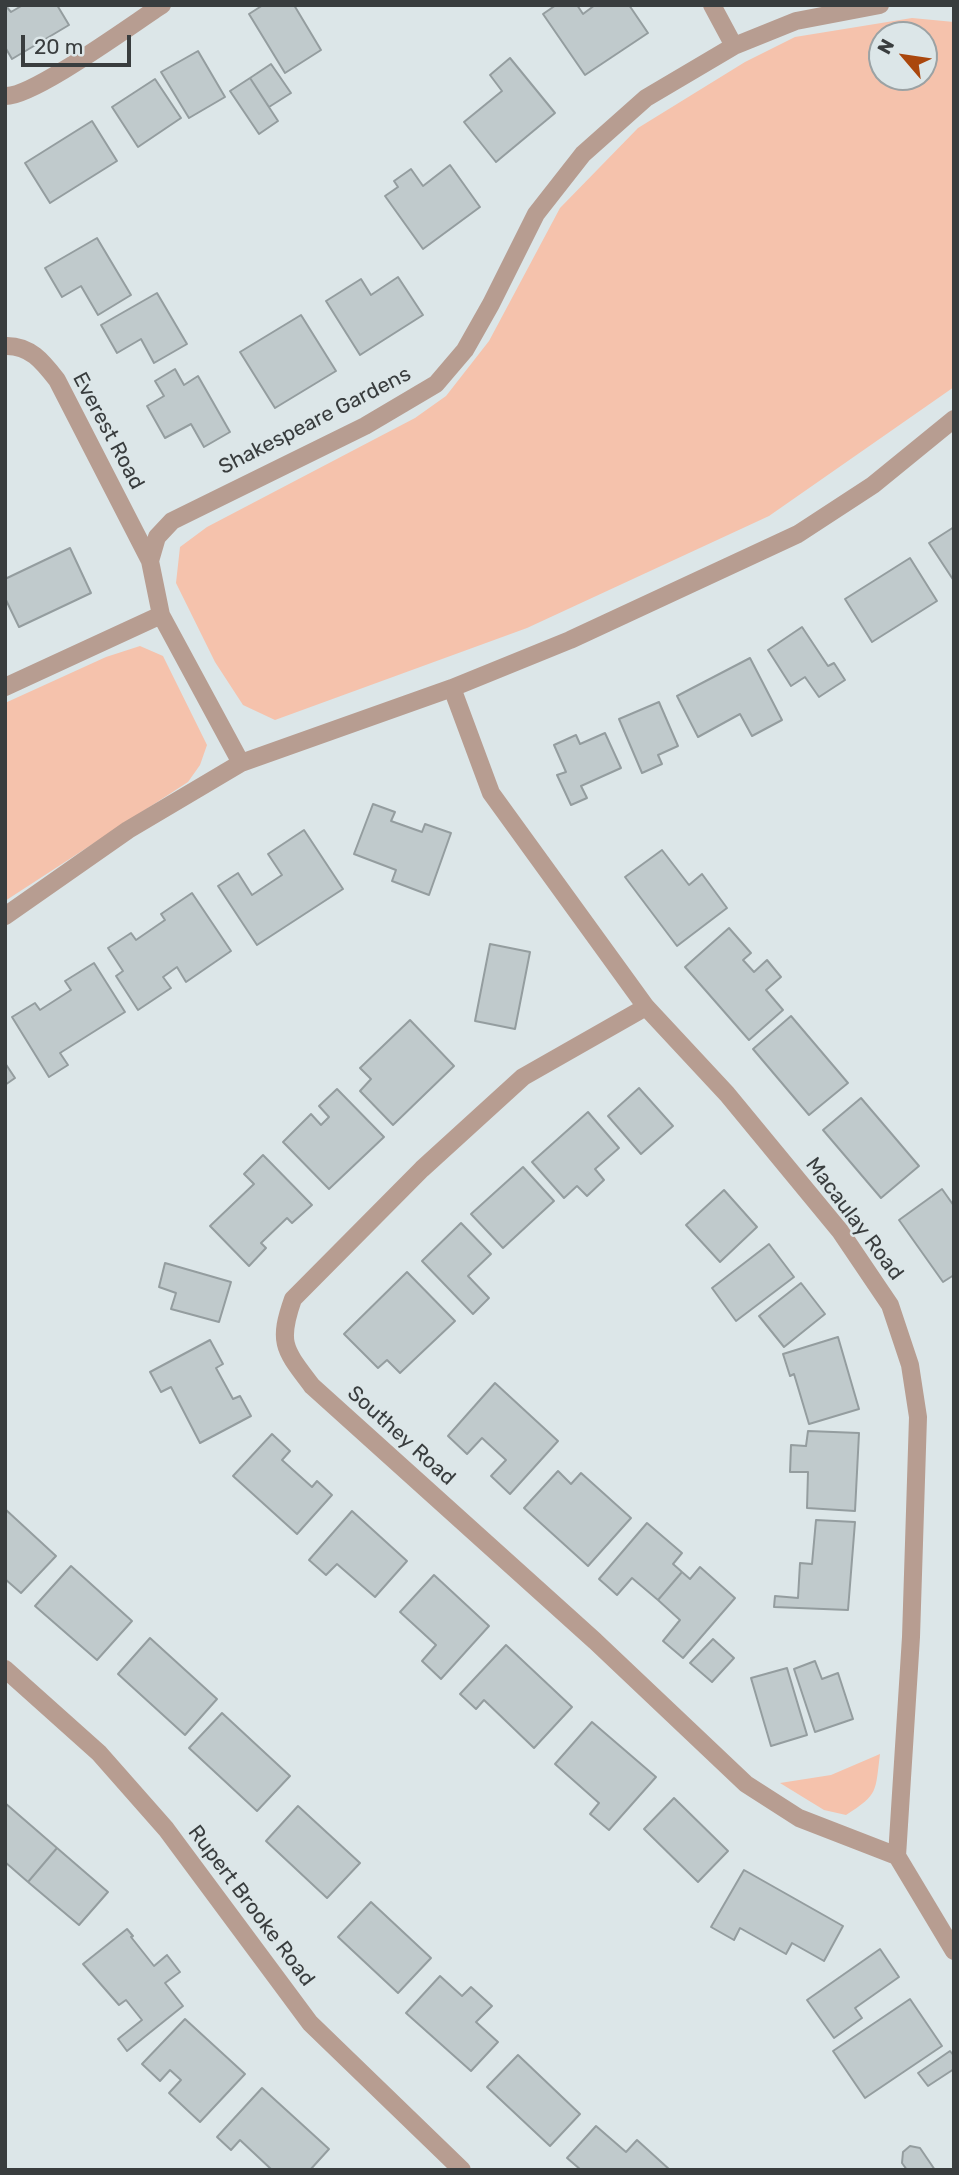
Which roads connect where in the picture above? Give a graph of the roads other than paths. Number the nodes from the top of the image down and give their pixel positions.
1 (162, 5) edge
2 (712, 5) edge
3 (880, 5) edge
4 (734, 46) junction
5 (5, 96) edge
6 (5, 346) edge
7 (954, 419) edge
8 (149, 561) junction
9 (161, 615) junction
10 (5, 687) edge
11 (452, 688) junction
12 (241, 763) junction
13 (5, 916) edge
14 (646, 1007) junction
15 (5, 1669) edge
16 (897, 1856) junction
17 (954, 1951) edge
18 (462, 2170) edge

1 - 5 street
2 - 4 street
3 - 4 street, Shakespeare Gardens
4 - 8 street, Shakespeare Gardens
6 - 8 street, Everest Road
7 - 11 street
8 - 9 street
9 - 10 street
9 - 12 street
11 - 12 street
11 - 14 street, Macaulay Road
12 - 13 street
14 - 16 street, Macaulay Road
14 - 16 street, Southey Road
15 - 18 street, Rupert Brooke Road
16 - 17 street

